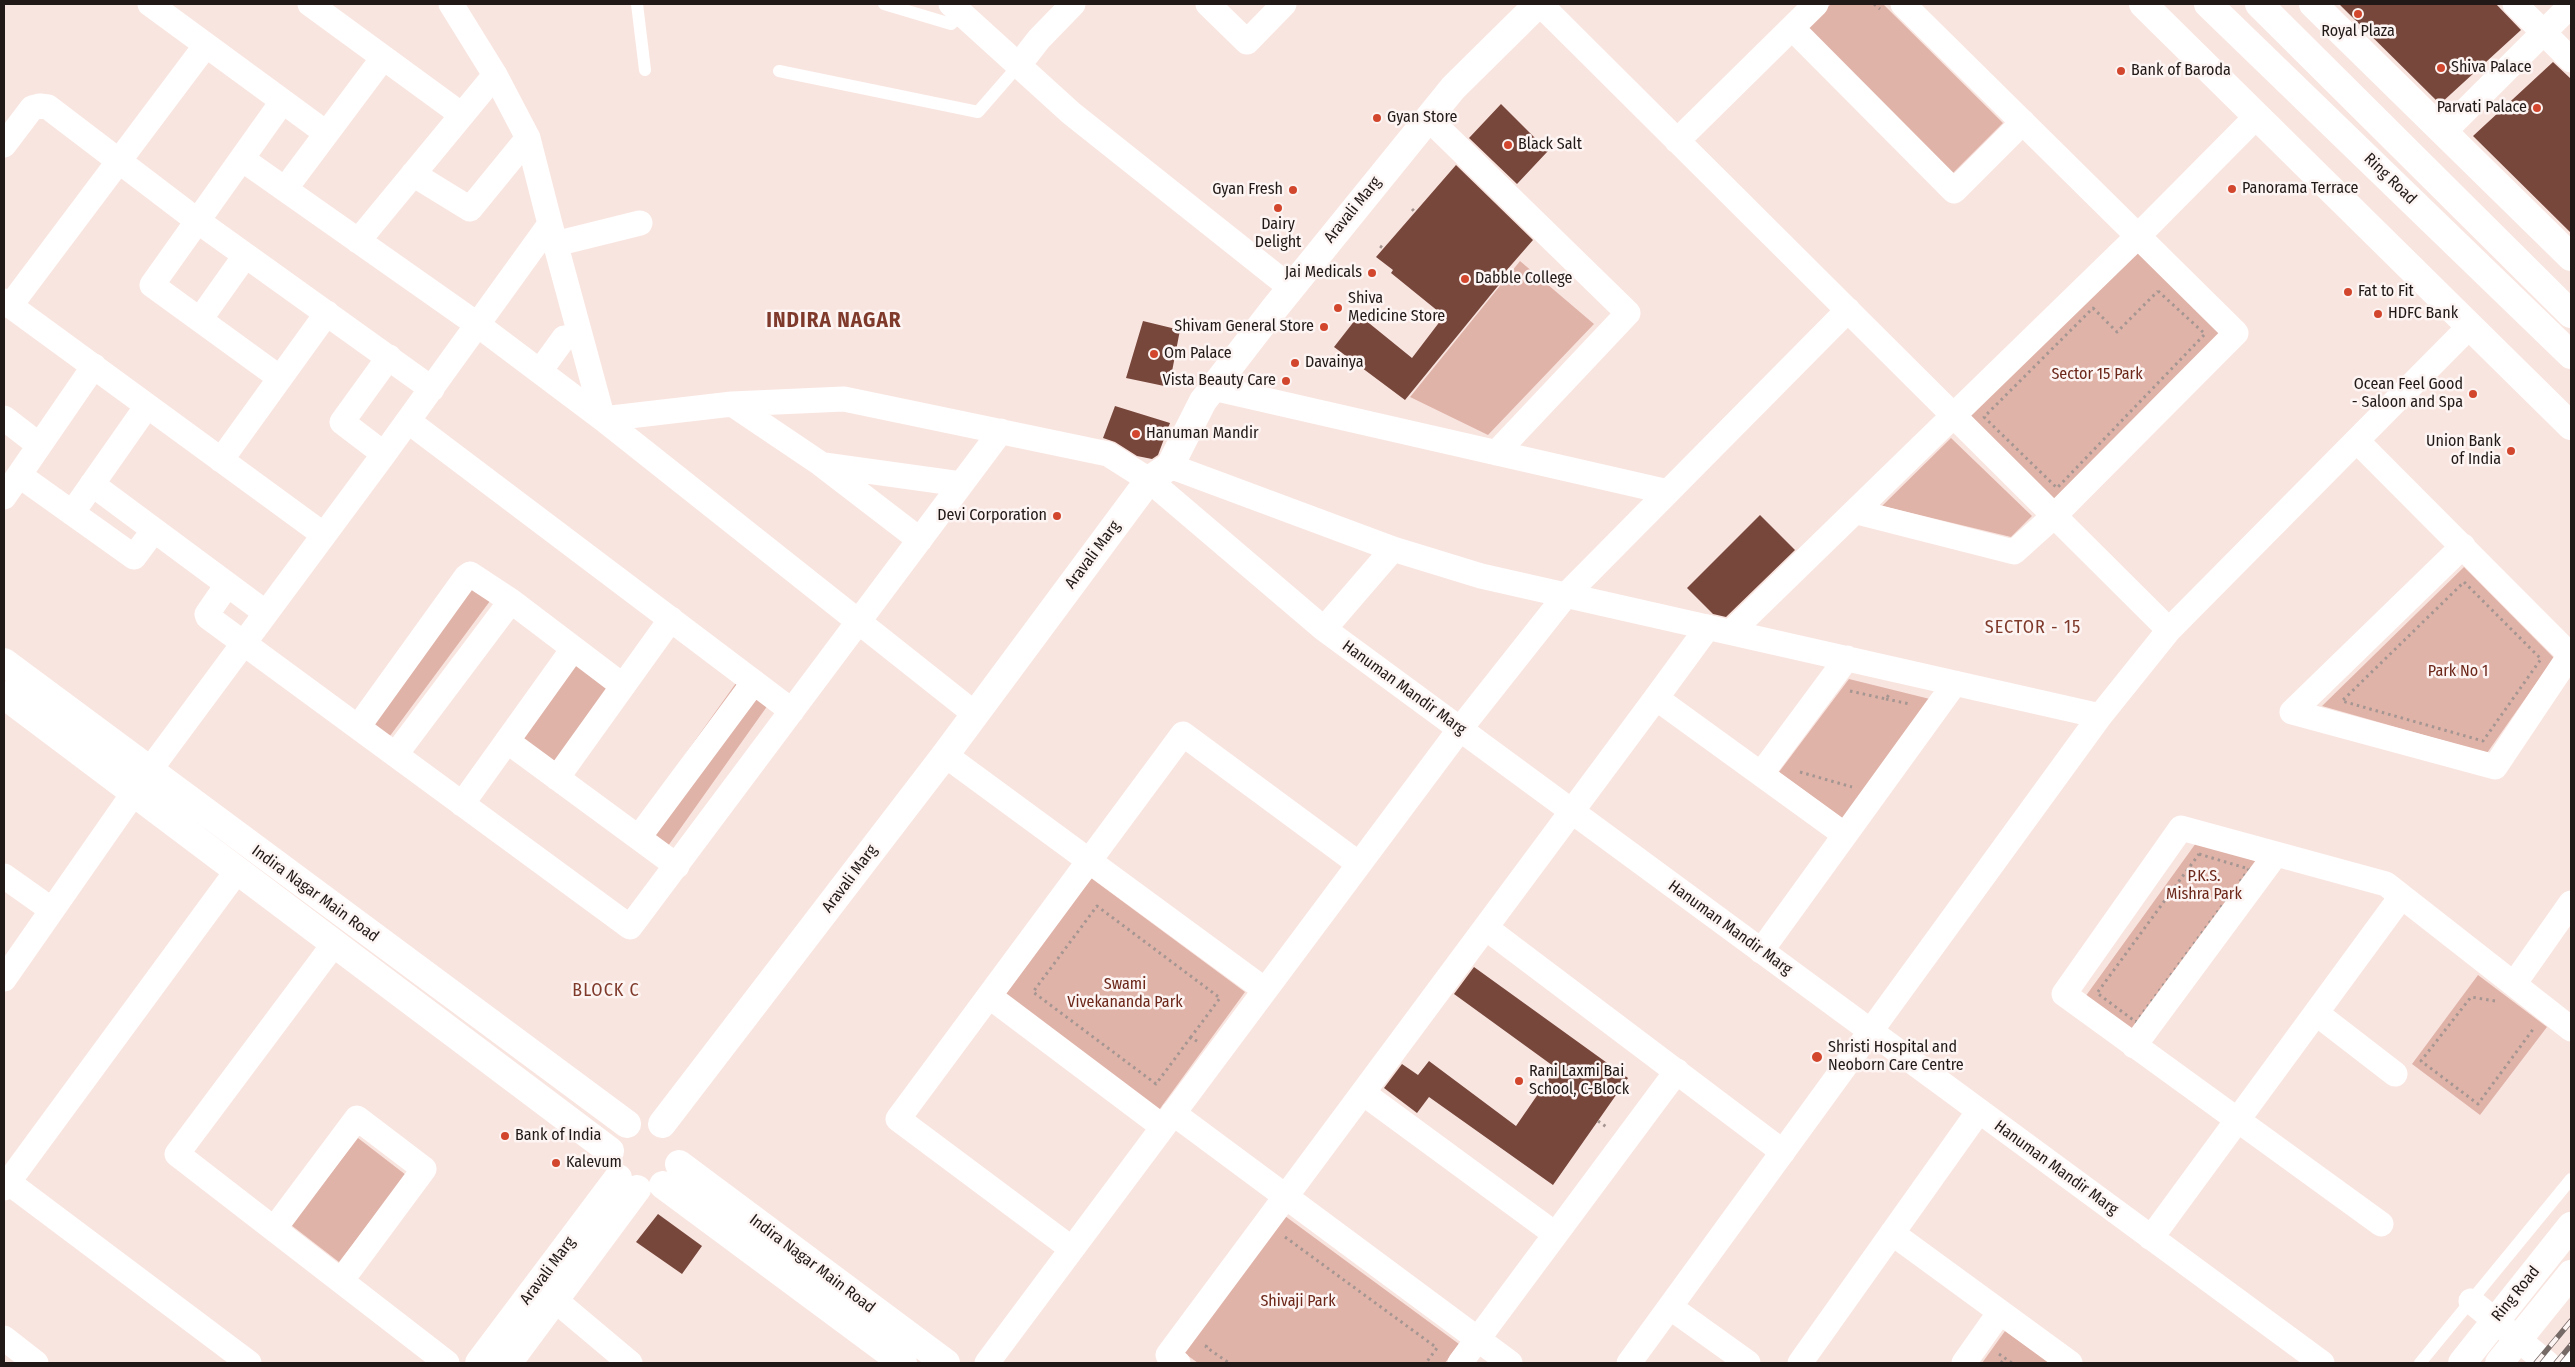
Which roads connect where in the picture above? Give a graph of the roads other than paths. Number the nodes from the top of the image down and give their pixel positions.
1 (150, 4) edge
2 (451, 4) edge
3 (637, 4) edge
4 (884, 4) edge
5 (1073, 4) edge
6 (1208, 4) edge
7 (1284, 4) edge
8 (1539, 4) edge
9 (1816, 4) edge
10 (2143, 4) edge
11 (2208, 4) edge
12 (2259, 4) edge
13 (2313, 4) edge
14 (2515, 4) edge
15 (2571, 5) edge
16 (321, 7) edge
17 (1892, 7) edge
18 (957, 9) edge
19 (1792, 28) junction
20 (2544, 33) junction
21 (206, 45) junction
22 (383, 58) junction
23 (2571, 60) edge
24 (1018, 66) junction
25 (644, 70) dead end
26 (779, 71) dead end
27 (496, 75) junction
28 (282, 102) junction
29 (462, 116) junction
30 (2257, 116) junction
31 (1428, 118) junction
32 (2022, 122) junction
33 (2444, 132) junction
34 (326, 133) junction
35 (528, 138) junction
36 (1677, 141) junction
37 (4, 145) edge
38 (242, 159) junction
39 (118, 163) junction
40 (413, 174) junction
41 (285, 188) junction
42 (199, 222) junction
43 (640, 223) dead end
44 (552, 234) junction
45 (2138, 236) junction
46 (358, 241) junction
47 (246, 256) junction
48 (2571, 258) edge
49 (1291, 288) junction
50 (7, 304) edge
51 (1848, 310) junction
52 (327, 313) junction
53 (2571, 314) edge
54 (201, 318) junction
55 (478, 324) junction
56 (2470, 326) junction
57 (564, 338) dead end
58 (2571, 355) edge
59 (389, 357) junction
60 (94, 366) junction
61 (540, 371) junction
62 (280, 378) junction
63 (1213, 388) junction
64 (432, 389) junction
65 (732, 404) junction
66 (147, 406) junction
67 (1954, 416) junction
68 (4, 418) edge
69 (603, 419) junction
70 (408, 421) junction
71 (2571, 426) edge
72 (1001, 431) junction
73 (2357, 441) junction
74 (39, 445) junction
75 (1496, 453) junction
76 (384, 454) junction
77 (221, 460) junction
78 (821, 464) junction
79 (1159, 473) junction
80 (19, 475) junction
81 (92, 484) junction
82 (961, 484) junction
83 (1668, 492) junction
84 (4, 497) edge
85 (1857, 512) junction
86 (72, 513) junction
87 (2054, 516) junction
88 (154, 530) junction
89 (324, 535) junction
90 (920, 540) junction
91 (2462, 546) junction
92 (1393, 549) junction
93 (227, 586) junction
94 (1566, 595) junction
95 (511, 602) junction
96 (266, 613) junction
97 (671, 619) junction
98 (858, 623) junction
99 (1324, 629) junction
100 (1720, 630) junction
101 (2169, 630) junction
102 (244, 644) junction
103 (573, 649) junction
104 (2571, 655) edge
105 (1847, 658) junction
106 (4, 662) edge
107 (754, 682) junction
108 (1955, 683) junction
109 (623, 686) junction
110 (4, 695) edge
111 (1656, 698) junction
112 (792, 711) junction
113 (975, 714) junction
114 (2100, 716) junction
115 (358, 727) junction
116 (1460, 729) junction
117 (507, 741) junction
118 (396, 754) junction
119 (945, 755) junction
120 (149, 771) junction
121 (1761, 774) junction
122 (557, 778) junction
123 (133, 793) junction
124 (462, 804) junction
125 (1572, 812) junction
126 (1845, 835) junction
127 (639, 838) junction
128 (2276, 854) junction
129 (1090, 861) junction
130 (1359, 864) junction
131 (677, 866) junction
132 (237, 871) junction
133 (4, 876) edge
134 (2401, 896) junction
135 (2571, 903) edge
136 (52, 910) junction
137 (1486, 928) junction
138 (334, 944) junction
139 (1761, 951) junction
140 (4, 979) edge
141 (2514, 984) junction
142 (1265, 990) junction
143 (989, 996) junction
144 (2316, 1013) junction
145 (2571, 1029) edge
146 (1871, 1031) junction
147 (2134, 1046) junction
148 (1676, 1071) junction
149 (2395, 1074) dead end
150 (1363, 1093) junction
151 (1979, 1111) junction
152 (1168, 1120) junction
153 (2237, 1121) junction
154 (627, 1124) junction
155 (662, 1124) junction
156 (610, 1151) junction
157 (1784, 1152) junction
158 (671, 1175) junction
159 (2571, 1179) edge
160 (627, 1184) junction
161 (6, 1185) edge
162 (1286, 1197) junction
163 (2380, 1224) dead end
164 (2571, 1226) edge
165 (274, 1229) junction
166 (1555, 1234) junction
167 (1892, 1234) junction
168 (2151, 1238) junction
169 (1072, 1249) junction
170 (2571, 1274) edge
171 (341, 1281) junction
172 (555, 1300) junction
173 (2471, 1300) junction
174 (1670, 1307) junction
175 (2000, 1312) junction
176 (1478, 1340) junction
177 (5, 1343) edge
178 (2571, 1360) edge
179 (36, 1363) edge
180 (249, 1363) edge
181 (448, 1363) edge
182 (479, 1363) edge
183 (508, 1363) edge
184 (630, 1363) edge
185 (903, 1363) edge
186 (946, 1363) edge
187 (987, 1363) edge
188 (1178, 1363) edge
189 (1460, 1363) edge
190 (1510, 1363) edge
191 (1629, 1363) edge
192 (1748, 1363) edge
193 (1800, 1363) edge
194 (1964, 1363) edge
195 (2070, 1363) edge
196 (2322, 1363) edge
197 (2420, 1363) edge
198 (2462, 1363) edge
199 (2499, 1363) edge
200 (2547, 1363) edge
201 (2569, 1363) edge

1 - 21 street
2 - 27 street
3 - 25 lane
4 - 18 lane
5 - 24 street
6 - 7 street
8 - 31 main road, Aravali Marg
8 - 36 street
9 - 19 street
10 - 30 main road
11 - 58 main road, Ring Road
12 - 53 main road, Ring Road
13 - 33 main road
14 - 20 street
15 - 20 street
16 - 22 street
17 - 32 street
18 - 24 street
19 - 32 street
19 - 36 street
20 - 23 street
20 - 33 street
21 - 28 street
21 - 39 street
22 - 29 street
22 - 34 street
24 - 26 lane
24 - 49 street
27 - 29 street
27 - 35 street
28 - 34 street
28 - 38 street
29 - 40 street
30 - 45 street
30 - 56 main road
31 - 49 main road, Aravali Marg
31 - 75 street
32 - 45 street
33 - 48 main road
34 - 41 street
35 - 40 street
35 - 44 street
36 - 51 street
37 - 39 street
38 - 41 street
38 - 42 street
39 - 42 street
39 - 50 street
40 - 46 street
41 - 46 street
42 - 47 street
42 - 54 street
43 - 44 street
44 - 55 street
44 - 69 street
45 - 67 street
45 - 87 street
46 - 55 street
47 - 52 street
47 - 54 street
49 - 63 main road, Aravali Marg
50 - 60 street
51 - 67 street
51 - 83 street
52 - 59 street
52 - 62 street
54 - 62 street
55 - 61 street
55 - 64 street
56 - 71 main road
56 - 73 street
57 - 61 street
59 - 64 street
59 - 76 street
60 - 66 street
60 - 74 street
61 - 69 street
62 - 77 street
63 - 75 street
63 - 79 main road, Aravali Marg
64 - 70 street
65 - 69 street
65 - 72 street
65 - 78 street
66 - 77 street
66 - 81 street
67 - 85 street
67 - 87 street
68 - 74 street
69 - 98 street
70 - 76 street
70 - 97 street
72 - 79 street
72 - 82 street
73 - 91 street
73 - 101 street
74 - 80 street
75 - 83 street
76 - 89 street
77 - 89 street
78 - 82 street
78 - 90 street
79 - 92 street
79 - 99 street, Hanuman Mandir Marg
79 - 113 main road, Aravali Marg
80 - 84 street
80 - 86 street
81 - 86 street
81 - 88 street
82 - 90 street
83 - 94 street
85 - 87 street
85 - 100 street
86 - 88 street
87 - 101 street
88 - 93 street
89 - 96 street
90 - 98 street
91 - 104 street
91 - 104 street
92 - 94 street
92 - 99 street
93 - 96 street
93 - 102 street
94 - 100 street
94 - 116 street
95 - 103 street
95 - 115 street
95 - 118 street
96 - 102 street
97 - 107 street
97 - 109 street
98 - 112 street
98 - 113 street
99 - 116 street, Hanuman Mandir Marg
100 - 105 street
100 - 111 street
101 - 114 street
102 - 115 street
102 - 120 street
103 - 109 street
103 - 117 street
105 - 108 street
105 - 121 street
106 - 120 main road, Indira Nagar Main Road
107 - 112 street
107 - 127 street
108 - 114 street
108 - 126 street
109 - 122 street
110 - 123 main road, Indira Nagar Main Road
111 - 121 street
111 - 125 street
112 - 131 street
113 - 119 main road, Aravali Marg
114 - 146 street
115 - 118 street
116 - 125 street, Hanuman Mandir Marg
116 - 130 street
117 - 122 street
117 - 124 street
118 - 124 street
119 - 129 street
119 - 155 main road, Aravali Marg
120 - 123 street
120 - 154 main road, Indira Nagar Main Road
121 - 126 street
122 - 127 street
123 - 132 main road, Indira Nagar Main Road
123 - 136 street
124 - 131 street
125 - 137 street
125 - 139 street, Hanuman Mandir Marg
126 - 139 street
127 - 131 street
128 - 134 street
128 - 147 street
128 - 147 street
129 - 130 street
129 - 142 street
129 - 143 street
130 - 142 street
132 - 138 main road, Indira Nagar Main Road
132 - 161 street
133 - 136 street
134 - 141 street
134 - 144 street
135 - 141 street
136 - 140 street
137 - 148 street
137 - 150 street
138 - 156 main road, Indira Nagar Main Road
138 - 165 street
139 - 146 street, Hanuman Mandir Marg
141 - 145 street
142 - 152 street
143 - 152 street
143 - 169 street
144 - 149 street
144 - 153 street
146 - 151 street, Hanuman Mandir Marg
146 - 157 street
147 - 153 street
148 - 157 street
148 - 166 street
150 - 162 street
150 - 166 street
151 - 167 street
151 - 168 street, Hanuman Mandir Marg
152 - 162 street
152 - 169 street
153 - 163 street
153 - 168 street
154 - 155 main road
154 - 156 main road
155 - 158 main road
156 - 160 main road
157 - 174 street
158 - 160 main road
158 - 185 main road, Indira Nagar Main Road
158 - 186 main road, Indira Nagar Main Road
159 - 173 lane
160 - 172 main road, Aravali Marg
160 - 182 main road, Aravali Marg
161 - 180 street
162 - 176 street
162 - 188 street
164 - 198 main road, Ring Road
165 - 171 street
165 - 171 street
166 - 176 street
167 - 175 street
167 - 193 street
168 - 196 street, Hanuman Mandir Marg
169 - 187 street
170 - 199 main road, Ring Road
171 - 181 street
172 - 183 main road, Aravali Marg
172 - 184 street
173 - 197 lane
173 - 200 street
174 - 191 street
174 - 192 street
175 - 194 street
175 - 195 street
176 - 189 street
176 - 190 street
177 - 179 street
178 - 201 street

